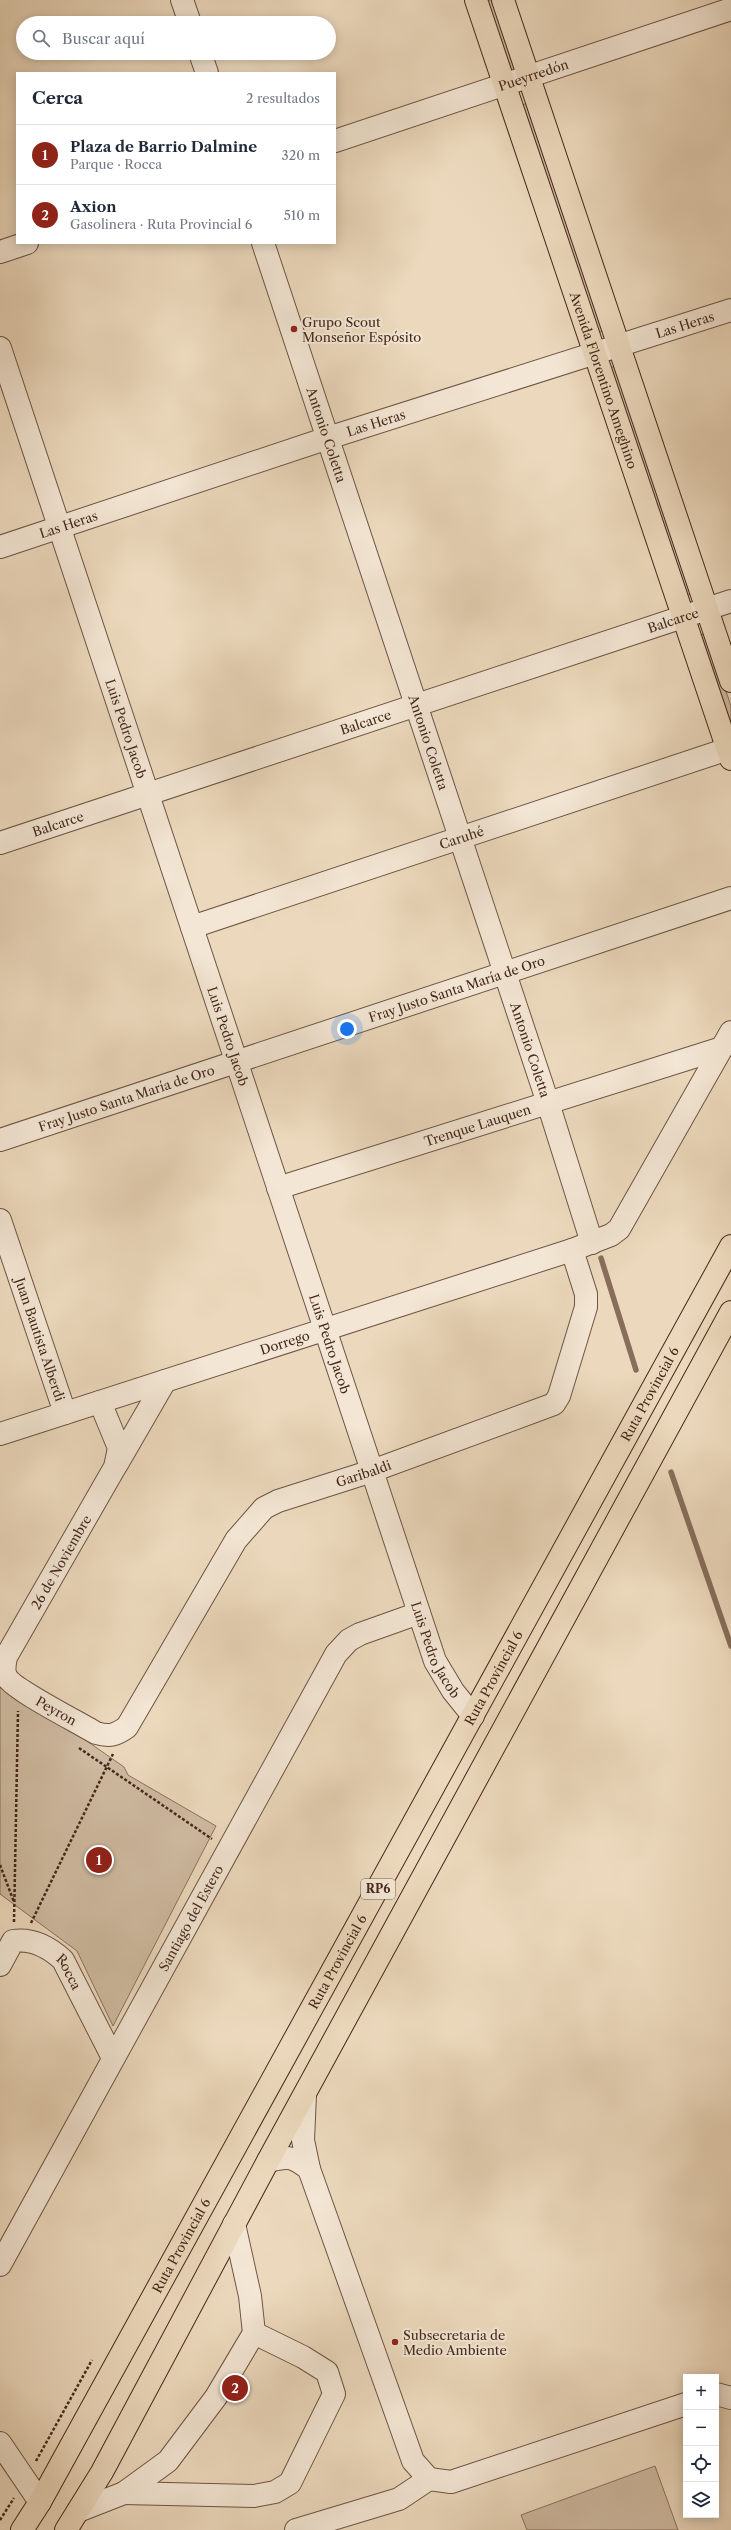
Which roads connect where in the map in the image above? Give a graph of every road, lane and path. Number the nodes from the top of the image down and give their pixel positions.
1 (182, 0) edge
2 (476, 0) edge
3 (503, 0) edge
4 (731, 9) edge
5 (188, 16) edge
6 (202, 60) edge
7 (207, 72) edge
8 (528, 77) junction
9 (504, 85) junction
10 (336, 141) edge
11 (24, 244) edge
12 (263, 244) edge
13 (0, 252) edge
14 (731, 310) edge
15 (618, 346) junction
16 (0, 348) edge
17 (595, 353) junction
18 (328, 438) junction
19 (59, 528) junction
20 (0, 548) edge
21 (731, 601) edge
22 (707, 609) junction
23 (683, 617) junction
24 (731, 681) edge
25 (416, 705) junction
26 (730, 752) edge
27 (148, 794) junction
28 (460, 837) junction
29 (0, 843) edge
30 (731, 898) edge
31 (192, 927) junction
32 (505, 973) junction
33 (727, 1040) edge
34 (236, 1062) junction
35 (548, 1103) junction
36 (0, 1140) edge
37 (278, 1188) junction
38 (0, 1220) edge
39 (582, 1246) junction
40 (731, 1246) edge
41 (731, 1312) edge
42 (325, 1328) junction
43 (165, 1381) junction
44 (100, 1402) junction
45 (65, 1413) junction
46 (0, 1434) edge
47 (115, 1467) junction
48 (372, 1471) junction
49 (419, 1613) junction
50 (6, 1658) joint
51 (24, 1711) dead end
52 (473, 1716) junction
53 (127, 1727) junction
54 (75, 1745) dead end
55 (106, 1767) junction
56 (229, 1851) junction
57 (0, 1865) edge
58 (14, 1904) junction
59 (18, 1940) junction
60 (0, 1965) edge
61 (113, 2058) junction
62 (305, 2095) junction
63 (268, 2161) junction
64 (309, 2169) junction
65 (234, 2224) junction
66 (0, 2265) edge
67 (254, 2333) junction
68 (92, 2360) dead end
69 (719, 2395) edge
70 (731, 2398) edge
71 (683, 2405) edge
72 (0, 2442) edge
73 (429, 2479) junction
74 (25, 2480) junction
75 (124, 2492) junction
76 (40, 2502) junction
77 (78, 2511) junction
78 (0, 2520) edge
79 (22, 2530) edge
80 (66, 2530) edge
81 (296, 2530) edge

1 - 5 street
2 - 9 main road, Avenida Florentino Ameghino
3 - 8 main road, Avenida Florentino Ameghino
4 - 8 street, Pueyrredón
6 - 7 street
8 - 9 street, Pueyrredón
8 - 15 main road, Avenida Florentino Ameghino
9 - 10 street, Pueyrredón
9 - 17 main road, Avenida Florentino Ameghino
11 - 13 street
12 - 18 street, Antonio Coletta
14 - 15 street, Las Heras
15 - 17 street, Las Heras
15 - 22 main road, Avenida Florentino Ameghino
16 - 19 street, Luis Pedro Jacob
17 - 18 street, Las Heras
17 - 23 main road, Avenida Florentino Ameghino
18 - 19 street, Las Heras
18 - 25 street, Antonio Coletta
19 - 20 street, Las Heras
19 - 27 street, Luis Pedro Jacob
21 - 22 street, Balcarce
22 - 23 street, Balcarce
22 - 24 main road, Avenida Florentino Ameghino
23 - 25 street, Balcarce
23 - 26 main road, Avenida Florentino Ameghino
25 - 27 street, Balcarce
25 - 28 street, Antonio Coletta
26 - 28 street, Caruhé
27 - 29 street, Balcarce
27 - 31 street, Luis Pedro Jacob
28 - 31 street, Caruhé
28 - 32 street, Antonio Coletta
30 - 32 street, Fray Justo Santa María de Oro
31 - 34 street, Luis Pedro Jacob
32 - 34 street, Fray Justo Santa María de Oro
32 - 35 street, Antonio Coletta
33 - 35 street, Trenque Lauquen
33 - 39 street, Trenque Lauquen
34 - 36 street, Fray Justo Santa María de Oro
34 - 37 street, Luis Pedro Jacob
35 - 37 street, Trenque Lauquen
35 - 39 street, Antonio Coletta
37 - 42 street, Luis Pedro Jacob
38 - 45 street, Juan Bautista Alberdi
39 - 42 street, Dorrego
39 - 48 street, Garibaldi
40 - 52 main road, Ruta Provincial 6 / RP6
41 - 62 main road, RP6
42 - 43 street, Dorrego
42 - 48 street, Luis Pedro Jacob
43 - 44 street, Dorrego
43 - 47 street, 26 de Noviembre
44 - 45 street, Dorrego
44 - 47 street, 26 de Noviembre
45 - 46 street, Dorrego
47 - 50 street, 26 de Noviembre
48 - 49 street, Luis Pedro Jacob
48 - 53 street, Garibaldi
49 - 52 street, Luis Pedro Jacob
49 - 56 street, Santiago del Estero
50 - 53 street, Peyron
51 - 58 path
52 - 76 main road, Ruta Provincial 6 / RP6
53 - 55 path
54 - 55 path
55 - 56 path
55 - 59 path
56 - 61 street, Santiago del Estero
57 - 58 path
58 - 59 path
59 - 60 street
59 - 61 street, Rocca
61 - 66 street, Santiago del Estero
62 - 63 main road, RP6
62 - 64 street
63 - 64 street
63 - 65 main road, RP6
64 - 73 street
65 - 67 street
65 - 77 main road, RP6
67 - 75 street
67 - 75 street
68 - 74 path
69 - 70 street
71 - 73 street
72 - 74 street
73 - 81 street
74 - 76 street
74 - 78 path
75 - 77 street
76 - 79 main road, Ruta Provincial 6 / RP6
77 - 80 main road, RP6

